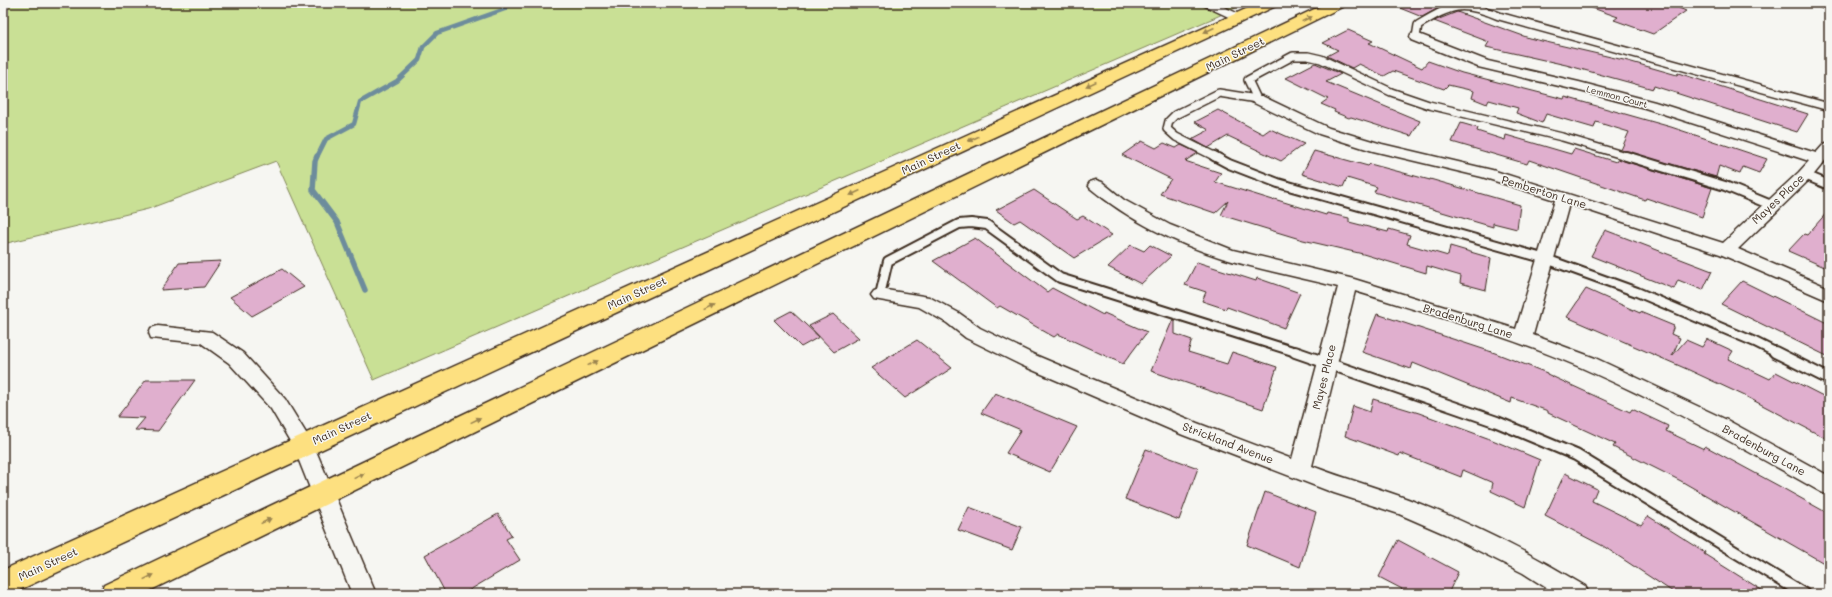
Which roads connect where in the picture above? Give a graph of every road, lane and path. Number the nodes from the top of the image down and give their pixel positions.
1 (1207, 3) edge
2 (1271, 3) edge
3 (1339, 3) edge
4 (1823, 3) edge
5 (1829, 5) edge
6 (1237, 17) junction
7 (1275, 34) junction
8 (1416, 37) joint
9 (1257, 99) junction
10 (1829, 107) edge
11 (1829, 147) edge
12 (1819, 160) junction
13 (1805, 175) junction
14 (1829, 184) edge
15 (1096, 185) dead end
16 (1563, 198) junction
17 (1771, 205) junction
18 (1726, 250) junction
19 (1546, 259) junction
20 (1348, 283) junction
21 (880, 295) joint
22 (1829, 295) edge
23 (158, 333) dead end
24 (1523, 338) junction
25 (1327, 362) junction
26 (1829, 379) edge
27 (304, 446) junction
28 (1300, 470) junction
29 (1829, 486) edge
30 (324, 493) junction
31 (3, 584) edge
32 (114, 594) edge
33 (364, 594) edge
34 (1577, 594) edge
35 (1804, 594) edge

1 - 6 lane
2 - 6 main road, Main Street
7 -> 3 main road, Main Street
4 - 5 street
6 - 7 main road
6 -> 27 main road, Main Street
30 -> 7 main road, Main Street
8 - 10 lane
8 - 12 street, Lemmon Court
9 - 16 street, Pemberton Lane
9 - 17 lane
9 - 19 lane
11 - 12 street, Mayes Place
12 - 13 street, Mayes Place
13 - 14 lane
13 - 17 street, Mayes Place
15 - 20 street, Bradenburg Lane
16 - 18 street, Pemberton Lane
16 - 19 street
17 - 18 street, Mayes Place
18 - 22 street, Pemberton Lane
19 - 24 street
19 - 26 lane
20 - 24 street, Bradenburg Lane
20 - 25 street, Mayes Place
21 - 25 lane
21 - 28 street, Strickland Avenue
23 - 27 street
24 - 29 street, Bradenburg Lane
25 - 28 street, Mayes Place
25 - 35 lane
27 - 30 street
27 - 31 main road, Main Street
28 - 34 street, Strickland Avenue
32 -> 30 main road, Main Street
30 - 33 street

